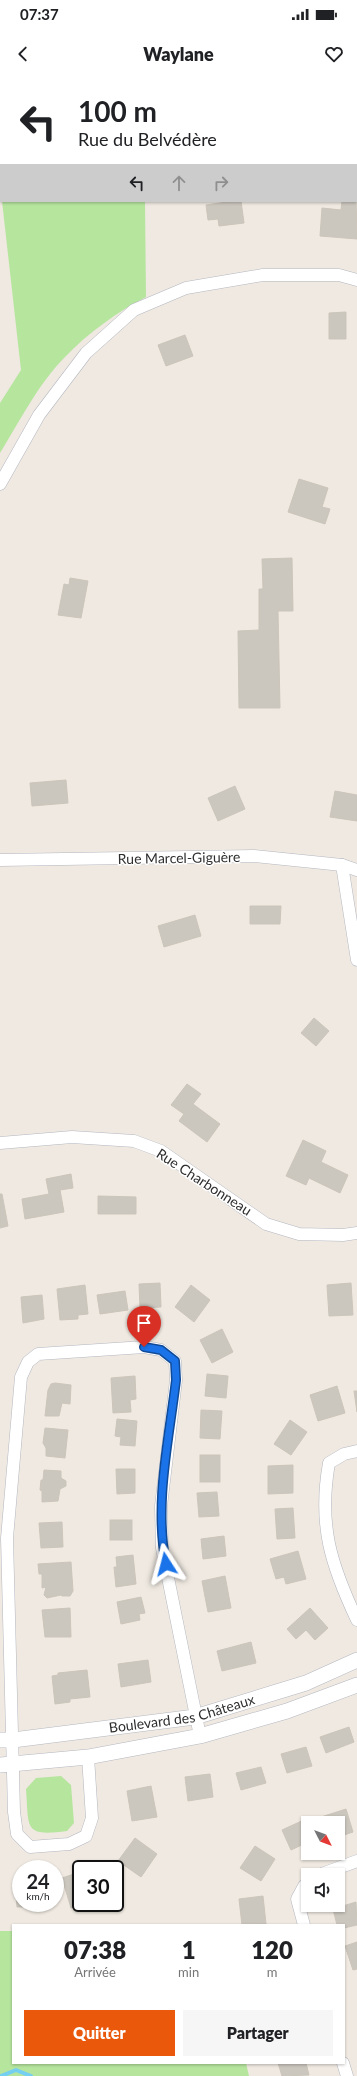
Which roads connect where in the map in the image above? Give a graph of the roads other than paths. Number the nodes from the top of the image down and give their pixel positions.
1 (357, 280) edge
2 (0, 484) edge
3 (0, 860) edge
4 (342, 865) junction
5 (357, 870) edge
6 (357, 960) edge
7 (0, 1143) edge
8 (357, 1233) edge
9 (357, 1451) edge
10 (357, 1620) edge
11 (357, 1660) edge
12 (357, 1684) edge
13 (195, 1717) junction
14 (200, 1736) junction
15 (6, 1740) edge
16 (88, 1757) junction
17 (7, 1765) edge
18 (357, 1861) edge
19 (338, 1868) edge
20 (301, 1892) edge
21 (304, 1924) edge
22 (343, 2064) edge
23 (347, 2076) edge

1 - 2 street
3 - 4 street, Rue Marcel-Giguère
4 - 5 street, Rue Marcel-Giguère
4 - 6 street
7 - 8 street, Rue Charbonneau
9 - 10 street
11 - 13 street, Boulevard des Châteaux
12 - 14 street, Boulevard des Châteaux
13 - 14 street
13 - 15 street, Boulevard des Châteaux
13 - 15 street
14 - 16 street, Boulevard des Châteaux
15 - 17 street
16 - 17 street, Boulevard des Châteaux
16 - 17 street
18 - 19 street
20 - 21 street
22 - 23 street

